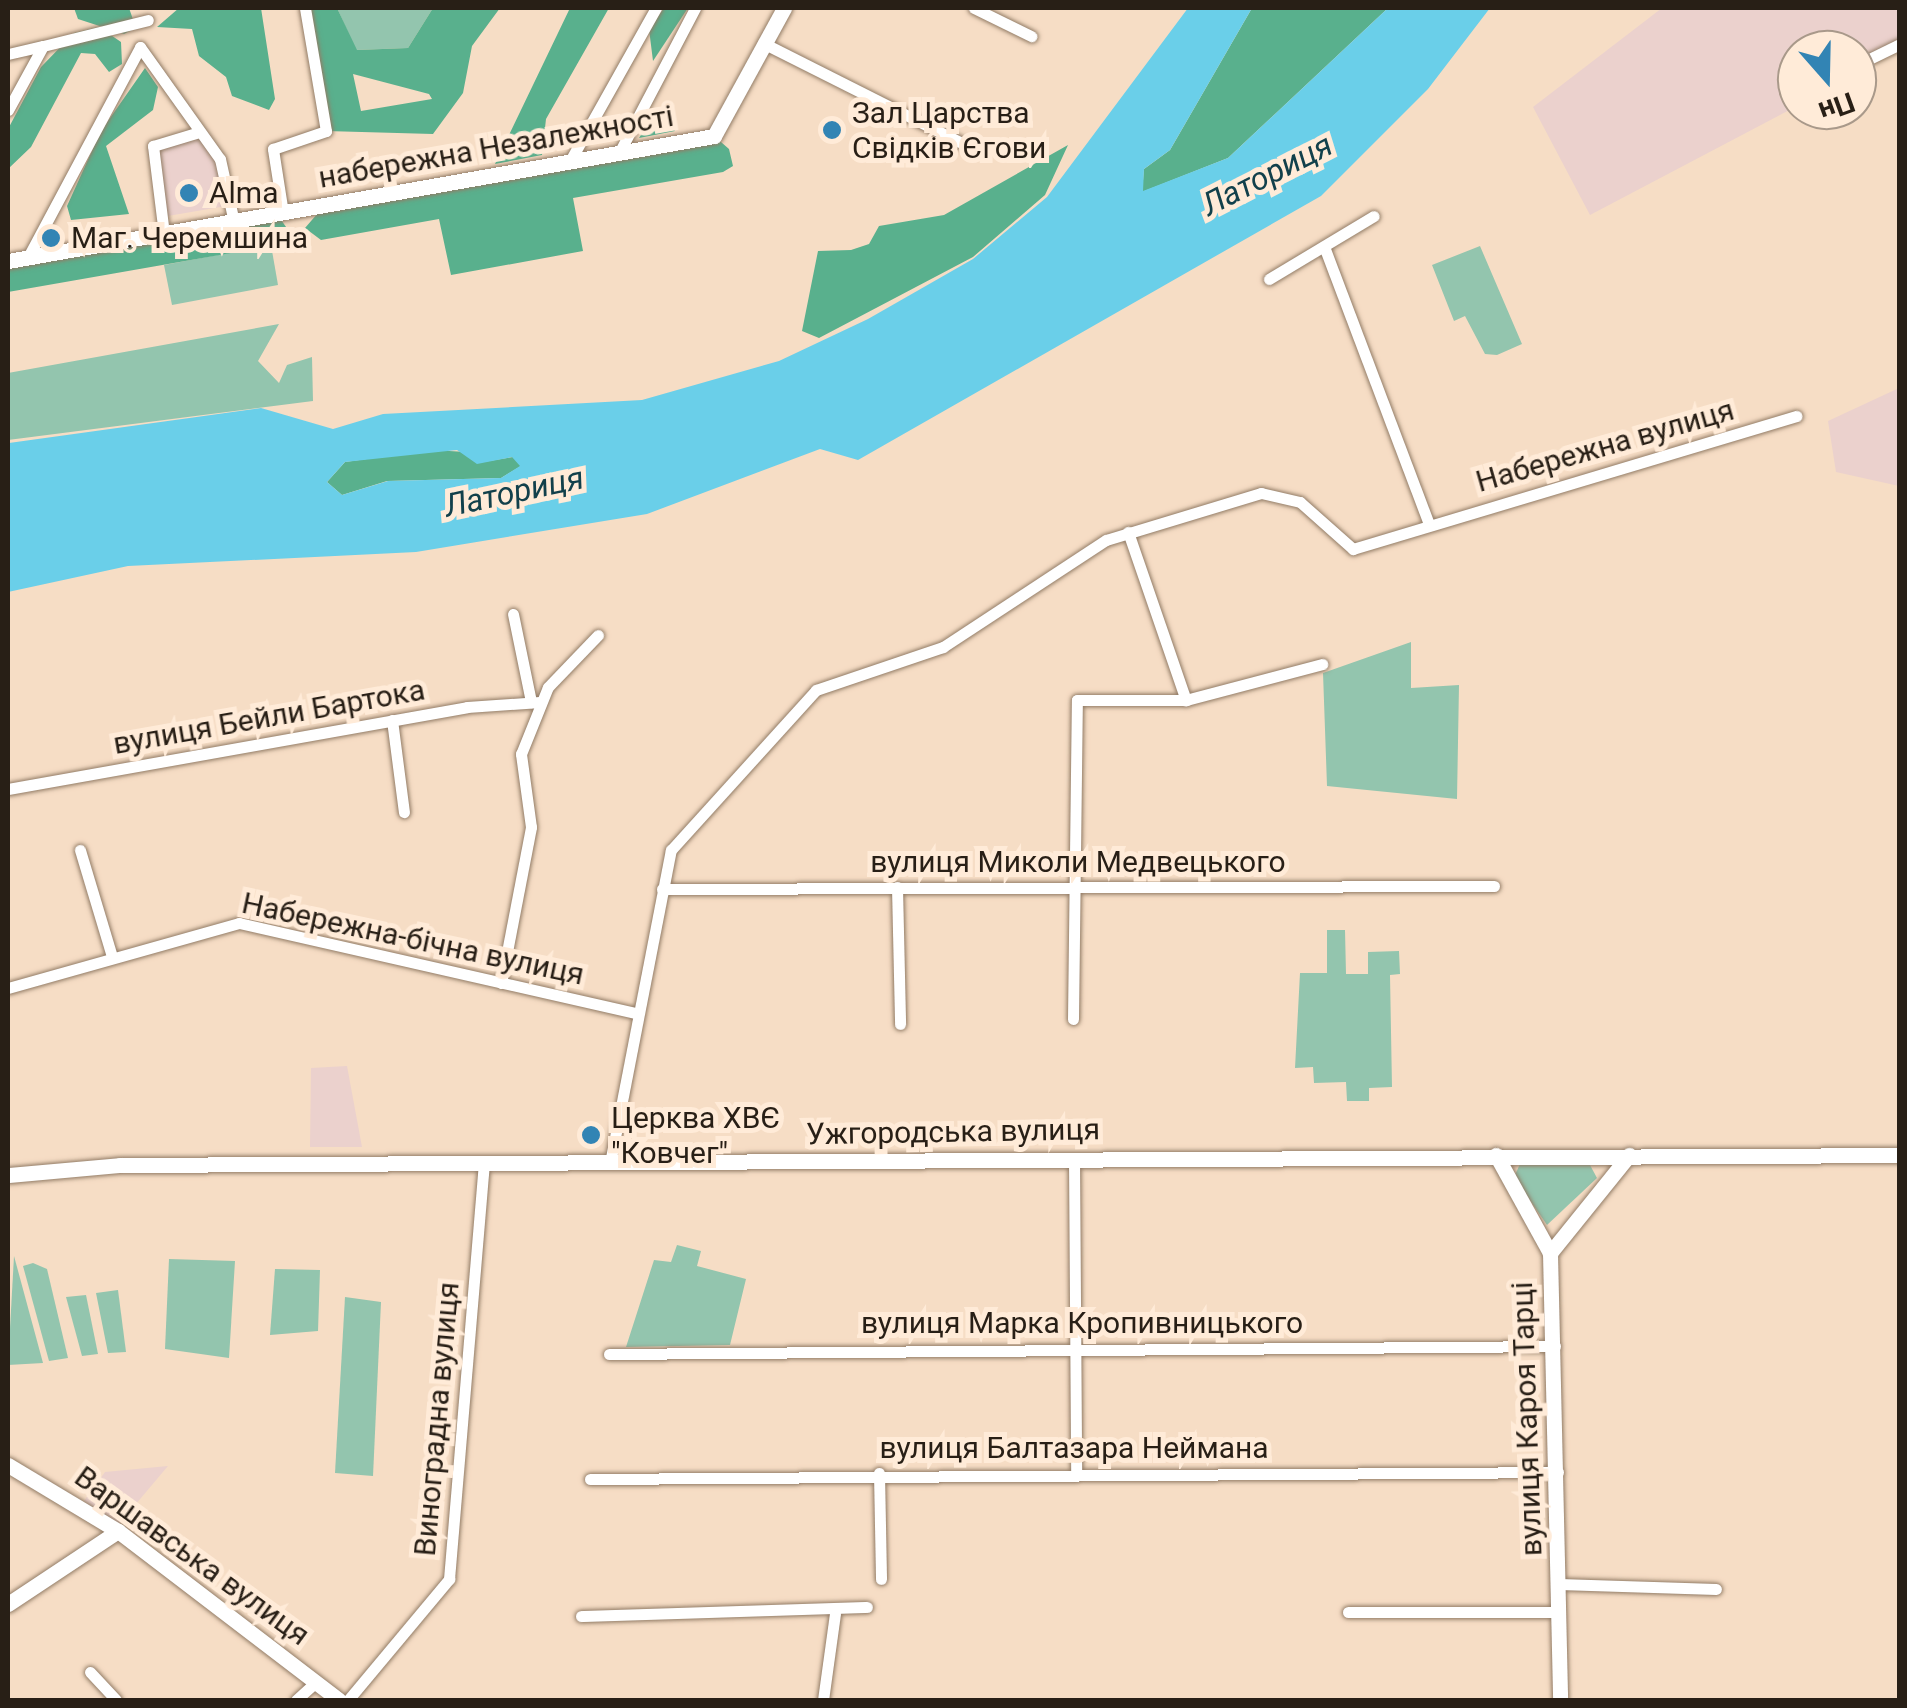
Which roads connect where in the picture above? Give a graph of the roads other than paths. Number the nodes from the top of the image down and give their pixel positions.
1 (305, 8) edge
2 (656, 8) edge
3 (695, 8) edge
4 (784, 8) edge
5 (974, 8) edge
6 (148, 20) dead end
7 (1031, 36) dead end
8 (763, 43) junction
9 (1900, 44) edge
10 (43, 46) junction
11 (8, 54) edge
12 (1877, 55) edge
13 (8, 110) edge
14 (196, 134) junction
15 (968, 146) dead end
16 (619, 152) junction
17 (570, 160) junction
18 (283, 213) junction
19 (1374, 216) dead end
20 (234, 222) junction
21 (164, 234) junction
22 (1325, 249) junction
23 (28, 257) junction
24 (8, 261) edge
25 (1269, 279) dead end
26 (1796, 416) dead end
27 (1429, 524) junction
28 (1128, 532) junction
29 (512, 614) dead end
30 (598, 634) dead end
31 (1322, 664) dead end
32 (1186, 700) junction
33 (536, 702) junction
34 (392, 720) junction
35 (8, 789) edge
36 (404, 812) dead end
37 (80, 850) dead end
38 (1494, 886) dead end
39 (898, 887) junction
40 (1071, 887) junction
41 (662, 889) junction
42 (112, 957) junction
43 (501, 983) junction
44 (8, 988) edge
45 (636, 1013) junction
46 (1073, 1020) dead end
47 (900, 1024) dead end
48 (1629, 1155) junction
49 (1900, 1155) edge
50 (1496, 1156) junction
51 (1074, 1158) junction
52 (610, 1163) junction
53 (484, 1164) junction
54 (8, 1174) edge
55 (1550, 1252) junction
56 (1554, 1346) junction
57 (1076, 1349) junction
58 (609, 1354) dead end
59 (8, 1465) edge
60 (1558, 1472) junction
61 (880, 1473) junction
62 (1076, 1476) junction
63 (590, 1479) dead end
64 (118, 1530) junction
65 (880, 1579) dead end
66 (1559, 1584) junction
67 (1716, 1590) dead end
68 (8, 1604) edge
69 (867, 1607) dead end
70 (1348, 1612) dead end
71 (1558, 1612) junction
72 (835, 1614) junction
73 (581, 1616) dead end
74 (90, 1672) dead end
75 (316, 1682) junction
76 (116, 1700) edge
77 (296, 1700) edge
78 (339, 1700) edge
79 (348, 1700) edge
80 (824, 1700) edge
81 (1560, 1700) edge

1 - 18 street
2 - 17 street
3 - 16 street
4 - 8 street
5 - 7 street
6 - 10 street
8 - 15 street
8 - 16 street, набережна Незалежності
9 - 12 street
10 - 11 street
10 - 13 street
14 - 20 street
14 - 21 street
14 - 23 street
16 - 17 street, набережна Незалежності
17 - 18 street, набережна Незалежності
18 - 20 street, набережна Незалежності
19 - 22 street
20 - 21 street, набережна Незалежності
21 - 23 street, набережна Незалежності
22 - 25 street
22 - 27 street
23 - 24 street, набережна Незалежності
26 - 27 street, Набережна вулиця
27 - 28 street, Набережна вулиця
28 - 32 street
28 - 41 street, Набережна вулиця
29 - 33 street
30 - 33 street
31 - 32 street
32 - 40 street
33 - 34 street, вулиця Бейли Бартока
33 - 43 street
34 - 35 street, вулиця Бейли Бартока
34 - 36 street
37 - 42 street
38 - 40 street, вулиця Миколи Медвецького
39 - 40 street, вулиця Миколи Медвецького
39 - 41 street, вулиця Миколи Медвецького
39 - 47 street
40 - 46 street
41 - 45 street, Набережна вулиця
42 - 43 street, Набережна-бічна вулиця
42 - 44 street, Набережна-бічна вулиця
43 - 45 street, Набережна-бічна вулиця
45 - 52 street, Набережна вулиця
48 - 49 street, Ужгородська вулиця
48 - 50 street, Ужгородська вулиця
48 - 55 street, вулиця Кароя Тарці
50 - 51 street, Ужгородська вулиця
50 - 55 street, вулиця Кароя Тарці
51 - 52 street, Ужгородська вулиця
51 - 57 street
52 - 53 street, Ужгородська вулиця
53 - 54 street, Ужгородська вулиця
53 - 79 street, Виноградна вулиця
55 - 56 street, вулиця Кароя Тарці
56 - 57 street, вулиця Марка Кропивницького
56 - 60 street, вулиця Кароя Тарці
57 - 58 street, вулиця Марка Кропивницького
57 - 62 street
59 - 64 street, Варшавська вулиця
60 - 62 street, вулиця Балтазара Неймана
60 - 66 street, вулиця Кароя Тарці
61 - 62 street, вулиця Балтазара Неймана
61 - 63 street, вулиця Балтазара Неймана
61 - 65 street
64 - 68 street
64 - 75 street, Варшавська вулиця
66 - 67 street, вулиця Кароя Тарці
66 - 71 street, вулиця Кароя Тарці
69 - 72 street
70 - 71 street
71 - 81 street, вулиця Кароя Тарці
72 - 73 street
72 - 80 street
74 - 76 street
75 - 77 street
75 - 78 street, Варшавська вулиця

